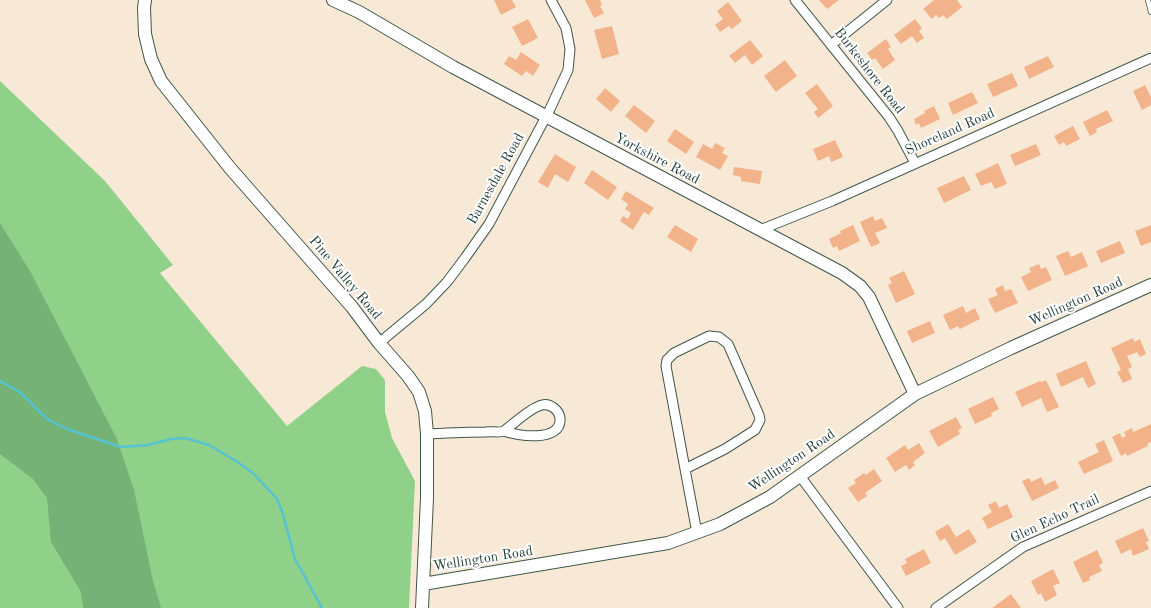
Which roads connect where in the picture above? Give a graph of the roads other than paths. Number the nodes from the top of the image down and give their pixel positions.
1 (145, 0) edge
2 (333, 0) edge
3 (551, 0) edge
4 (795, 0) edge
5 (886, 0) edge
6 (1148, 0) edge
7 (1151, 12) edge
8 (831, 45) junction
9 (1151, 58) edge
10 (546, 117) junction
11 (915, 163) junction
12 (760, 230) junction
13 (1151, 285) edge
14 (379, 343) junction
15 (915, 394) junction
16 (504, 431) junction
17 (427, 434) junction
18 (685, 469) junction
19 (800, 476) junction
20 (1151, 492) edge
21 (697, 532) junction
22 (423, 584) junction
23 (422, 608) edge
24 (898, 608) edge
25 (936, 608) edge

1 - 14 street, Pine Valley Road
2 - 10 street, Yorkshire Road
3 - 10 street, Barnesdale Road
4 - 8 street, Burkeshore Road
5 - 8 street
6 - 7 lane
8 - 11 street, Burkeshore Road
9 - 11 street, Shoreland Road
10 - 12 street, Yorkshire Road
10 - 14 street, Barnesdale Road
11 - 12 street, Shoreland Road
12 - 15 street, Yorkshire Road
13 - 15 street, Wellington Road
14 - 17 street, Pine Valley Road
15 - 19 street, Wellington Road
16 - 16 street
16 - 17 street
17 - 22 street, Pine Valley Road
18 - 18 street
18 - 21 street
19 - 21 street, Wellington Road
19 - 24 street
20 - 25 street, Glen Echo Trail
21 - 22 street, Wellington Road
22 - 23 street, Pine Valley Road

